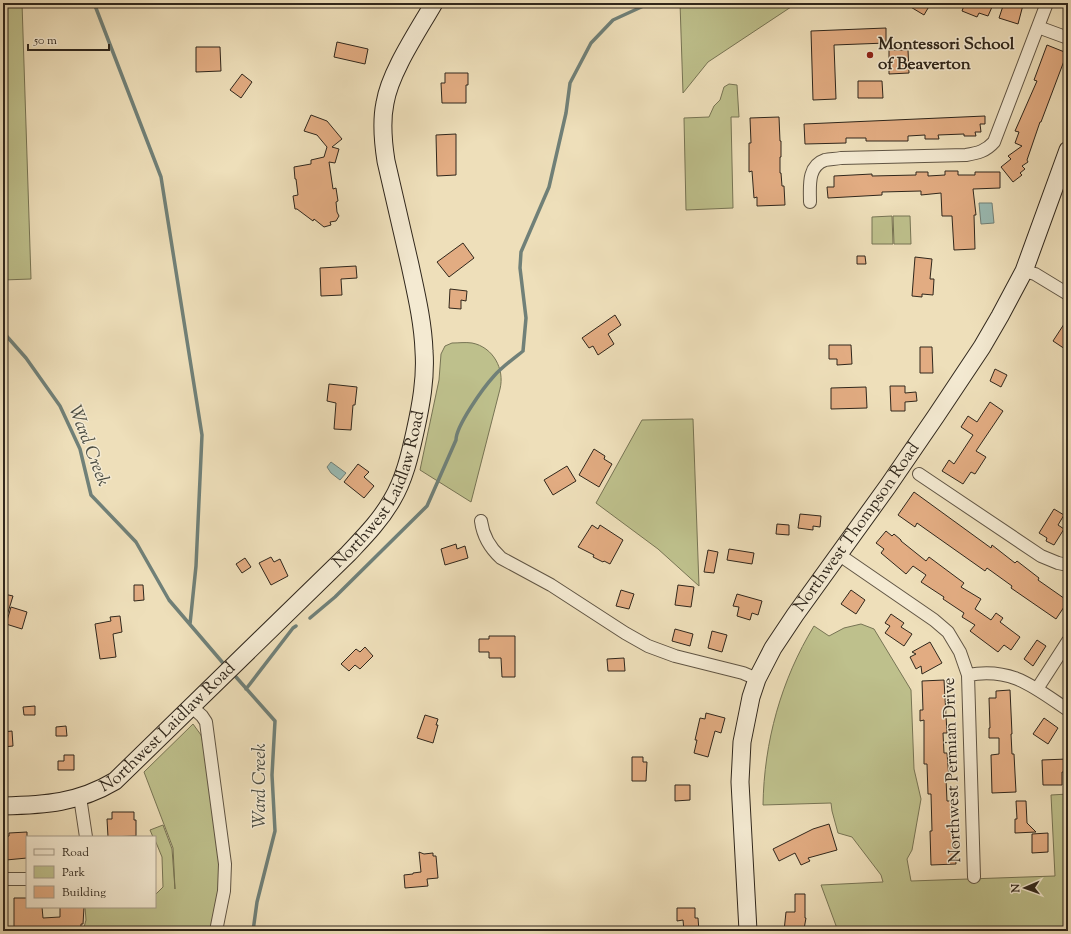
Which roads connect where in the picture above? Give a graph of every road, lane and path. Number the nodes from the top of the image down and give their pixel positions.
1 (434, 3) edge
2 (1047, 3) edge
3 (1038, 27) junction
4 (1068, 38) edge
5 (1068, 150) edge
6 (810, 202) dead end
7 (1024, 271) junction
8 (1068, 294) edge
9 (920, 474) dead end
10 (481, 521) dead end
11 (838, 554) junction
12 (1068, 564) edge
13 (1068, 641) edge
14 (968, 675) junction
15 (757, 679) junction
16 (1037, 689) junction
17 (192, 707) junction
18 (1068, 710) edge
19 (80, 797) junction
20 (3, 806) edge
21 (86, 836) edge
22 (974, 877) dead end
23 (3, 879) edge
24 (26, 879) edge
25 (216, 931) edge
26 (748, 931) edge

1 - 17 street, Northwest Laidlaw Road
2 - 3 street
3 - 4 street
3 - 6 street
5 - 7 street, Northwest Thompson Road
7 - 8 street
7 - 11 street, Northwest Thompson Road
9 - 12 street
10 - 15 street
11 - 14 street, Northwest Permian Drive
11 - 15 street, Northwest Thompson Road
13 - 16 street
14 - 16 street
14 - 22 street, Northwest Permian Drive
15 - 26 street, Northwest Thompson Road
16 - 18 street
17 - 19 street, Northwest Laidlaw Road
17 - 25 street
19 - 20 street, Northwest Laidlaw Road
19 - 21 street
23 - 24 street

